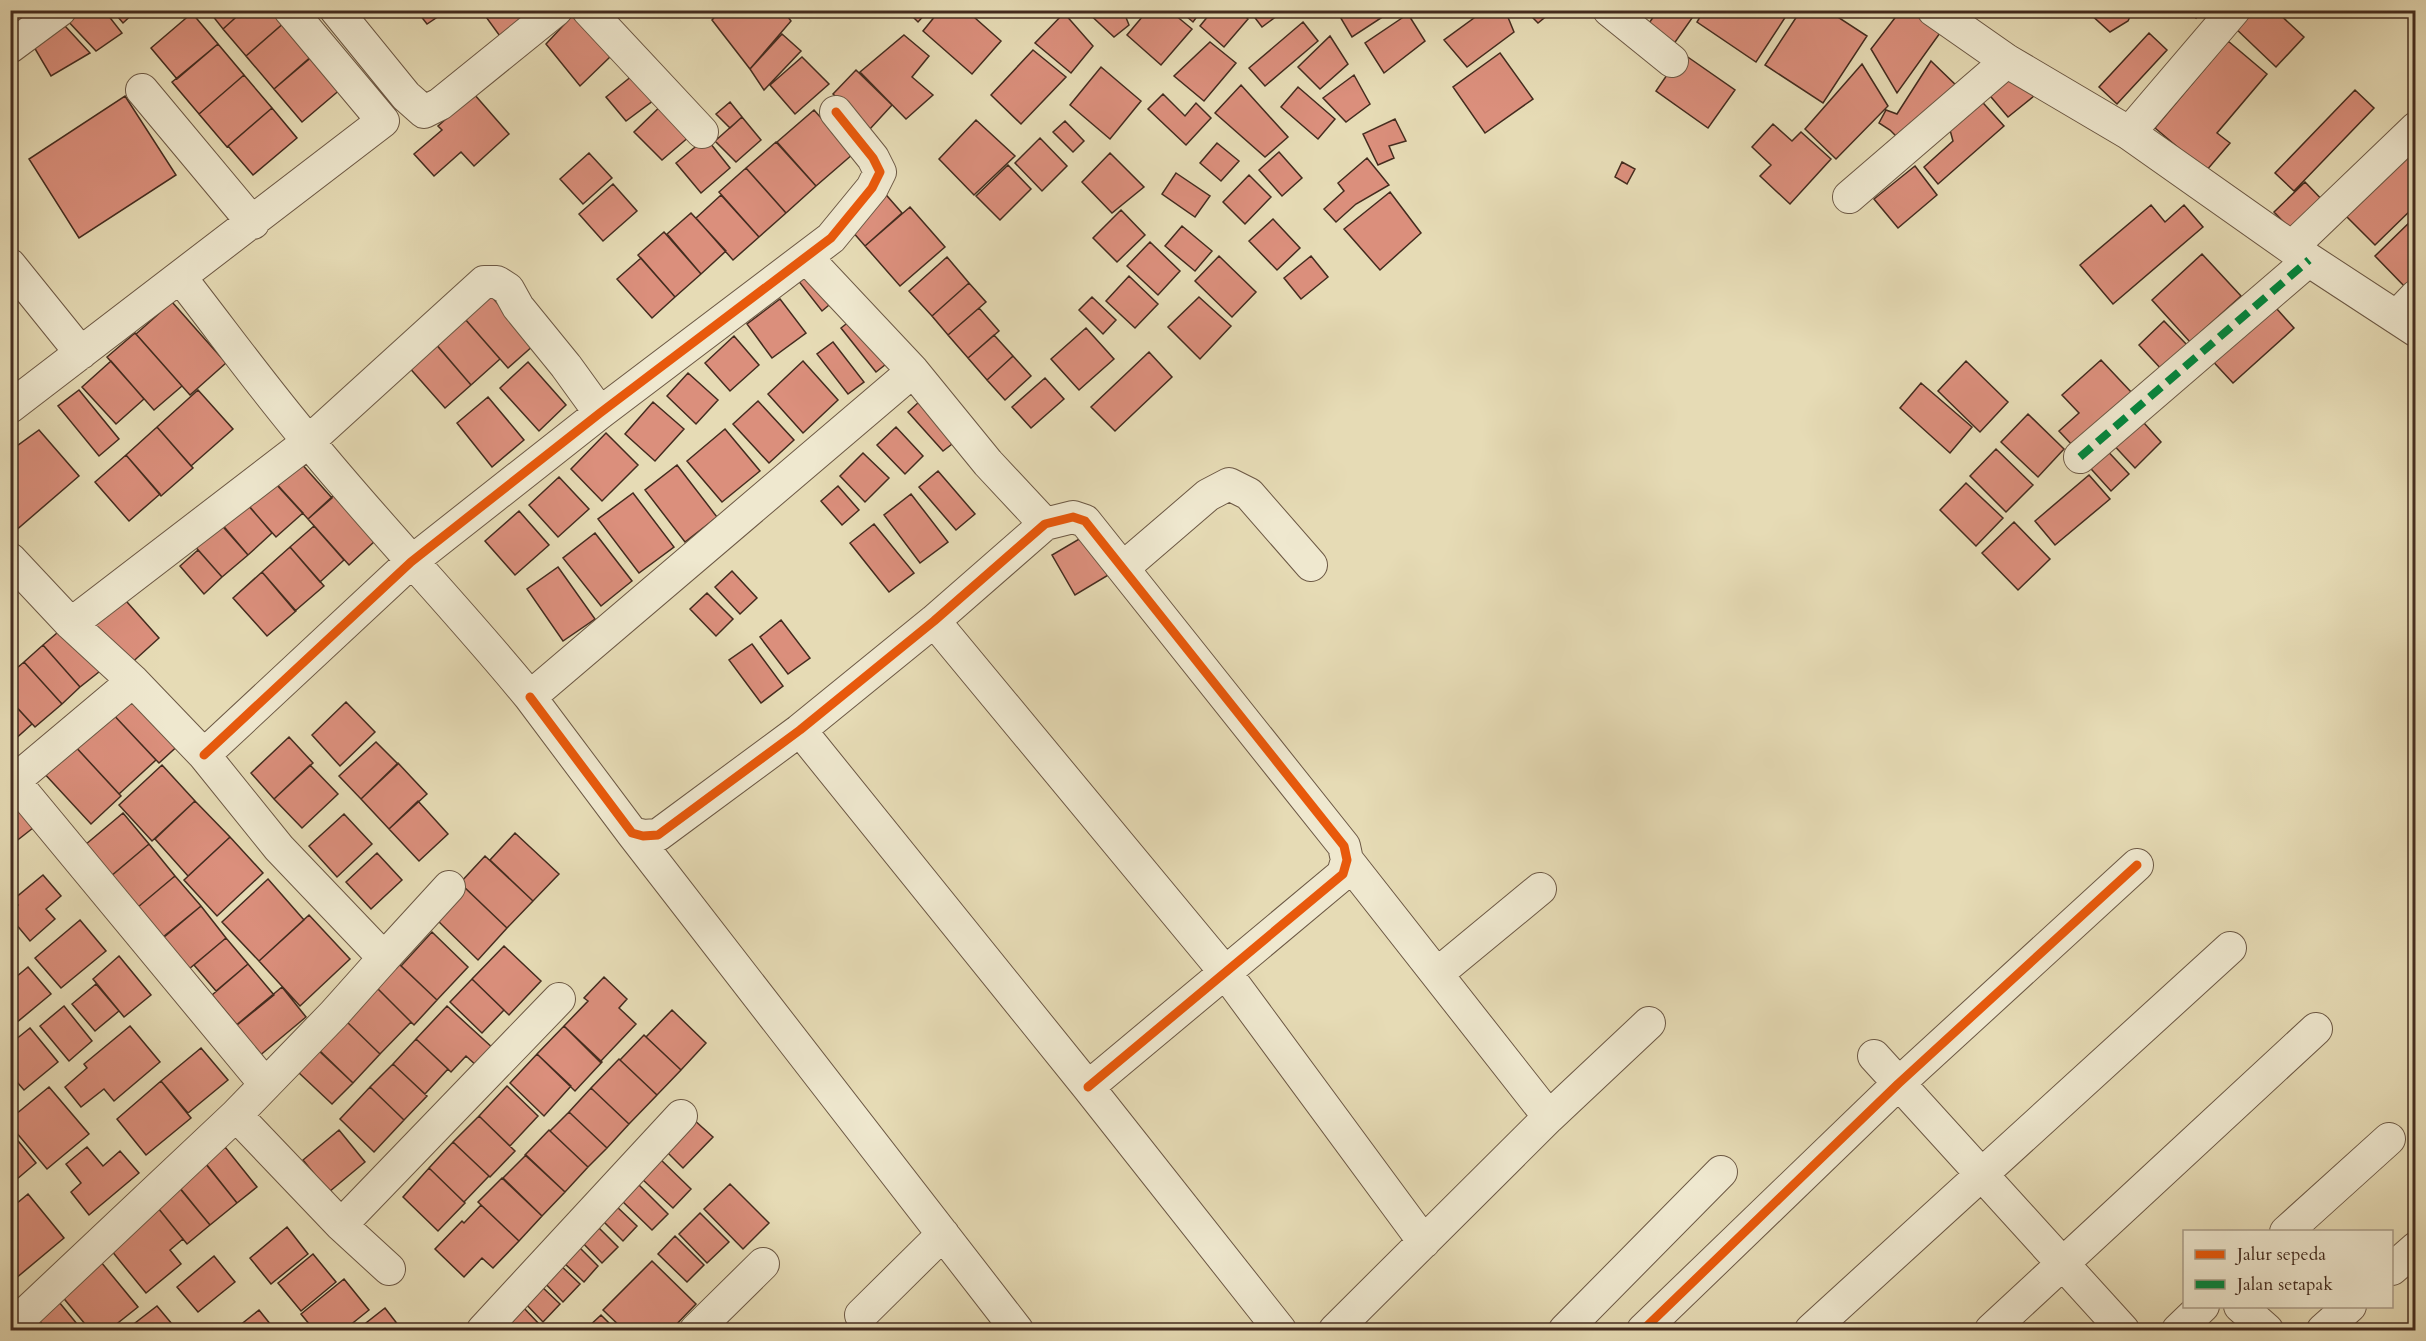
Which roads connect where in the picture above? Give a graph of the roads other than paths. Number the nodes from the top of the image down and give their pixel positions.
1 (60, 10) edge
2 (290, 10) edge
3 (336, 10) edge
4 (556, 10) edge
5 (588, 10) edge
6 (1609, 10) edge
7 (1934, 10) edge
8 (2234, 10) edge
9 (10, 47) edge
10 (1672, 61) dead end
11 (2007, 62) junction
12 (142, 90) dead end
13 (836, 112) dead end
14 (2415, 128) edge
15 (702, 132) dead end
16 (2129, 133) junction
17 (1849, 196) dead end
18 (253, 223) junction
19 (2301, 254) junction
20 (806, 257) junction
21 (10, 265) edge
22 (180, 277) junction
23 (2409, 314) edge
24 (81, 353) junction
25 (913, 371) junction
26 (10, 407) edge
27 (600, 413) junction
28 (308, 442) junction
29 (2080, 458) dead end
30 (1045, 524) junction
31 (10, 559) edge
32 (411, 562) junction
33 (1311, 565) dead end
34 (1123, 568) junction
35 (934, 621) junction
36 (71, 624) junction
37 (134, 681) junction
38 (530, 697) junction
39 (800, 730) junction
40 (204, 755) junction
41 (12, 782) edge
42 (632, 833) junction
43 (1347, 860) junction
44 (2138, 865) dead end
45 (449, 887) dead end
46 (1539, 889) dead end
47 (2230, 948) dead end
48 (384, 958) junction
49 (1225, 972) junction
50 (1437, 974) junction
51 (559, 999) dead end
52 (1649, 1023) dead end
53 (2316, 1029) dead end
54 (1874, 1056) dead end
55 (265, 1084) junction
56 (1898, 1084) junction
57 (1088, 1087) junction
58 (236, 1115) junction
59 (681, 1116) dead end
60 (1549, 1117) junction
61 (2389, 1139) dead end
62 (1721, 1172) dead end
63 (1980, 1173) junction
64 (341, 1225) junction
65 (2288, 1230) edge
66 (943, 1234) junction
67 (1424, 1242) junction
68 (2415, 1248) edge
69 (763, 1264) dead end
70 (2063, 1265) junction
71 (2393, 1267) edge
72 (389, 1269) dead end
73 (2201, 1308) edge
74 (2243, 1308) edge
75 (2348, 1308) edge
76 (861, 1315) dead end
77 (10, 1328) edge
78 (483, 1330) edge
79 (696, 1330) edge
80 (1017, 1330) edge
81 (1280, 1330) edge
82 (1335, 1330) edge
83 (1565, 1330) edge
84 (1643, 1330) edge
85 (1811, 1330) edge
86 (1991, 1330) edge
87 (2123, 1330) edge
88 (2178, 1330) edge
89 (2267, 1330) edge
90 (2323, 1330) edge

1 - 9 street
2 - 18 street
3 - 4 street
5 - 15 street
6 - 10 street
7 - 11 street
8 - 16 street
11 - 16 street
11 - 17 street
12 - 18 street
13 - 20 street
14 - 19 street
16 - 19 street
18 - 22 street
19 - 23 street
19 - 29 street
20 - 25 street
20 - 27 street
21 - 24 street
22 - 24 street
22 - 28 street
24 - 26 street
25 - 30 street
25 - 38 street
27 - 28 street
27 - 32 street
28 - 32 street
28 - 36 street
30 - 34 street
30 - 35 street
31 - 36 street
32 - 38 street
32 - 40 street
33 - 34 street
34 - 43 street
35 - 39 street
35 - 49 street
36 - 37 street
37 - 40 street
37 - 41 street
38 - 42 street
39 - 42 street
39 - 57 street
40 - 48 street
41 - 55 street
42 - 66 street
43 - 49 street
43 - 50 street
44 - 56 street
45 - 48 street
46 - 50 street
47 - 63 street
48 - 55 street
49 - 57 street
49 - 67 street
50 - 60 street
51 - 64 street
52 - 60 street
53 - 70 street
54 - 56 street
55 - 58 street
56 - 63 street
56 - 84 street
57 - 81 street
58 - 64 street
58 - 77 street
59 - 78 street
60 - 67 street
61 - 65 street
62 - 83 street
63 - 70 street
63 - 85 street
64 - 72 street
66 - 76 street
66 - 80 street
67 - 82 street
68 - 71 street
69 - 79 street
70 - 86 street
70 - 87 street
73 - 88 street
74 - 89 street
75 - 90 street

